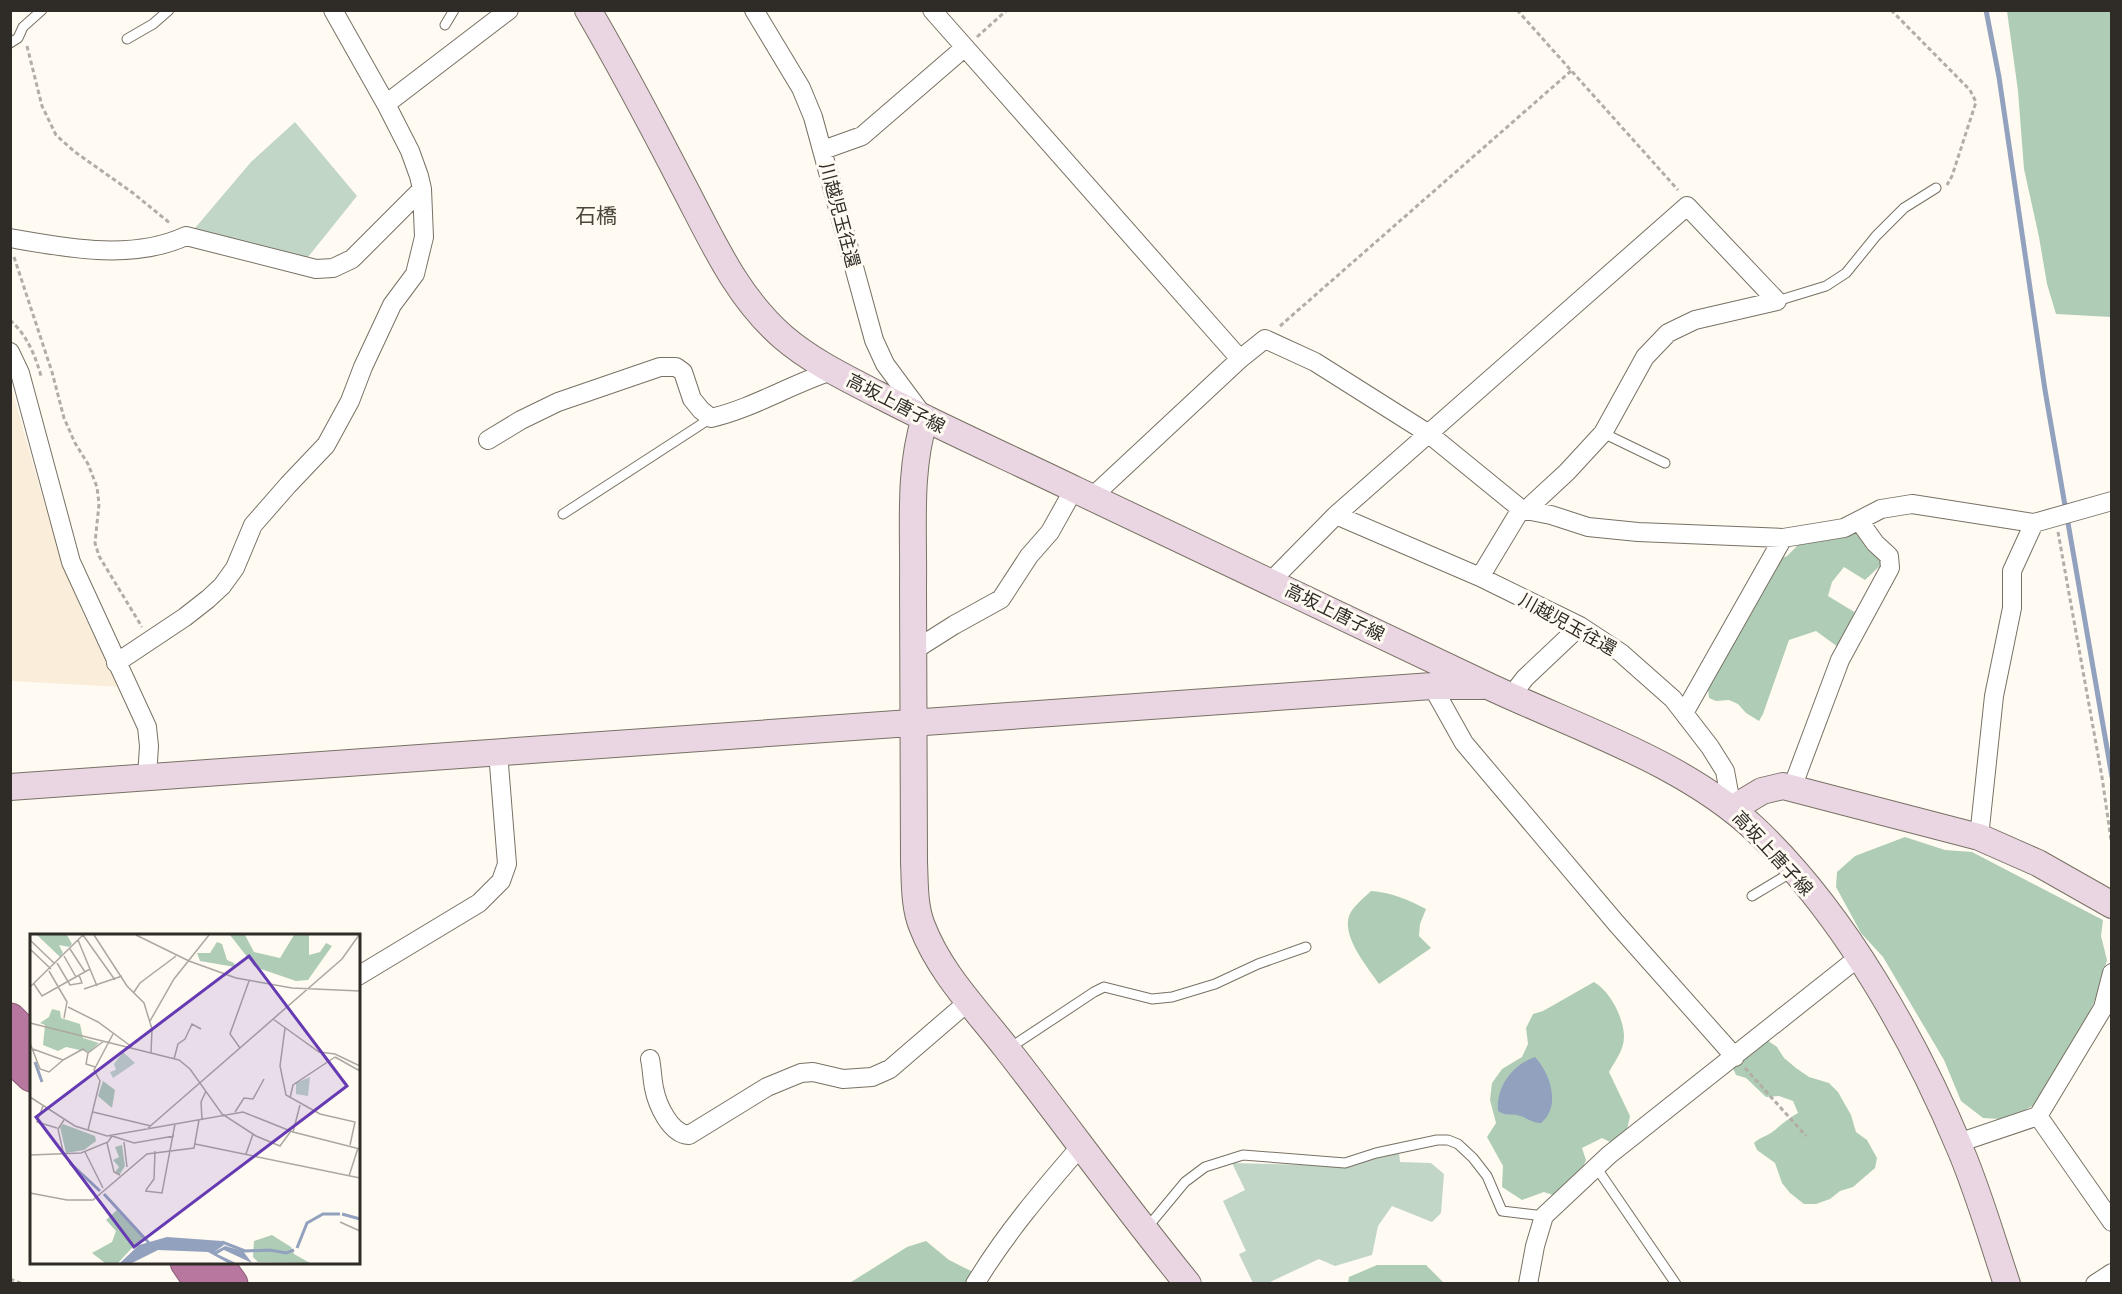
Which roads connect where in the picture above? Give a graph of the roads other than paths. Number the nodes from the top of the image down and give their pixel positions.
1 (42, 10) edge
2 (168, 10) edge
3 (333, 10) edge
4 (454, 10) edge
5 (509, 10) edge
6 (588, 10) edge
7 (754, 10) edge
8 (932, 10) edge
9 (445, 25) dead end
10 (127, 39) dead end
11 (10, 44) edge
12 (964, 48) junction
13 (386, 104) junction
14 (823, 150) junction
15 (1936, 188) road end
16 (422, 189) junction
17 (12, 246) edge
18 (1777, 302) junction
19 (10, 352) edge
20 (1240, 359) junction
21 (832, 371) junction
22 (711, 417) junction
23 (925, 418) junction
24 (1603, 433) junction
25 (1429, 434) junction
26 (488, 440) dead end
27 (1665, 463) dead end
28 (1083, 493) junction
29 (2112, 501) edge
30 (1524, 510) junction
31 (563, 514) dead end
32 (1335, 515) junction
33 (1860, 522) junction
34 (2034, 523) junction
35 (1783, 538) junction
36 (1480, 577) junction
37 (1271, 581) junction
38 (1580, 626) junction
39 (913, 651) junction
40 (116, 663) junction
41 (1432, 686) junction
42 (1500, 691) junction
43 (1684, 713) junction
44 (913, 723) junction
45 (498, 752) junction
46 (147, 777) junction
47 (10, 787) edge
48 (1792, 788) junction
49 (1732, 809) junction
50 (1979, 837) junction
51 (1794, 871) junction
52 (1752, 896) dead end
53 (2112, 905) edge
54 (1306, 947) dead end
55 (1859, 957) junction
56 (2112, 973) edge
57 (360, 975) edge
58 (969, 1001) junction
59 (10, 1020) edge
60 (30, 1040) edge
61 (1008, 1049) junction
62 (10, 1054) edge
63 (1735, 1057) junction
64 (650, 1059) dead end
65 (30, 1073) edge
66 (2038, 1116) junction
67 (1958, 1143) junction
68 (1080, 1147) junction
69 (1596, 1167) junction
70 (1544, 1216) junction
71 (2112, 1222) edge
72 (1144, 1231) junction
73 (188, 1264) edge
74 (216, 1264) edge
75 (2112, 1273) edge
76 (1181, 1279) edge
77 (202, 1284) edge
78 (231, 1284) edge
79 (975, 1284) edge
80 (1528, 1284) edge
81 (1676, 1284) edge
82 (2007, 1284) edge
83 (2094, 1284) edge

1 - 11 lane
2 - 10 lane
3 - 13 street
4 - 9 lane
5 - 13 street
6 - 21 street, 高坂上唐子線
7 - 14 street, 川越児玉往還
8 - 12 street
12 - 14 street
12 - 20 street
13 - 16 street
14 - 23 street, 川越児玉往還
15 - 18 lane
16 - 17 street
16 - 40 street
18 - 24 street
18 - 25 street
19 - 40 street
20 - 25 street
20 - 28 street
21 - 22 street
21 - 23 street, 高坂上唐子線
22 - 26 street
22 - 31 lane
23 - 28 street, 高坂上唐子線
23 - 39 street
24 - 27 lane
24 - 30 street
25 - 30 street
25 - 32 street
28 - 37 street, 高坂上唐子線
28 - 39 street
29 - 34 street
30 - 35 street
30 - 36 street
32 - 36 street, 川越児玉往還
32 - 37 street
33 - 34 street
33 - 35 street
33 - 48 street
34 - 50 street
35 - 43 street
36 - 38 street, 川越児玉往還
37 - 42 street, 高坂上唐子線
38 - 42 street
38 - 43 street, 川越児玉往還
39 - 44 street
40 - 46 street
41 - 42 street
41 - 44 street
41 - 63 street
42 - 49 street, 高坂上唐子線
43 - 49 street, 川越児玉往還
44 - 45 street
44 - 58 street
45 - 46 street
45 - 57 street
46 - 47 street
48 - 49 street
48 - 50 street
49 - 51 street, 高坂上唐子線
50 - 53 street
51 - 52 lane
51 - 55 street, 高坂上唐子線
54 - 61 lane
55 - 63 street
55 - 67 street, 高坂上唐子線
56 - 66 street
58 - 61 street
58 - 64 street
59 - 60 highway
61 - 68 street
62 - 65 highway
63 - 69 street
66 - 67 street
66 - 71 street
67 - 82 street, 高坂上唐子線
68 - 72 street
68 - 79 street
69 - 70 street
69 - 81 lane
70 - 72 lane
70 - 80 street
72 - 76 street
73 - 77 highway
74 - 78 highway
75 - 83 street

